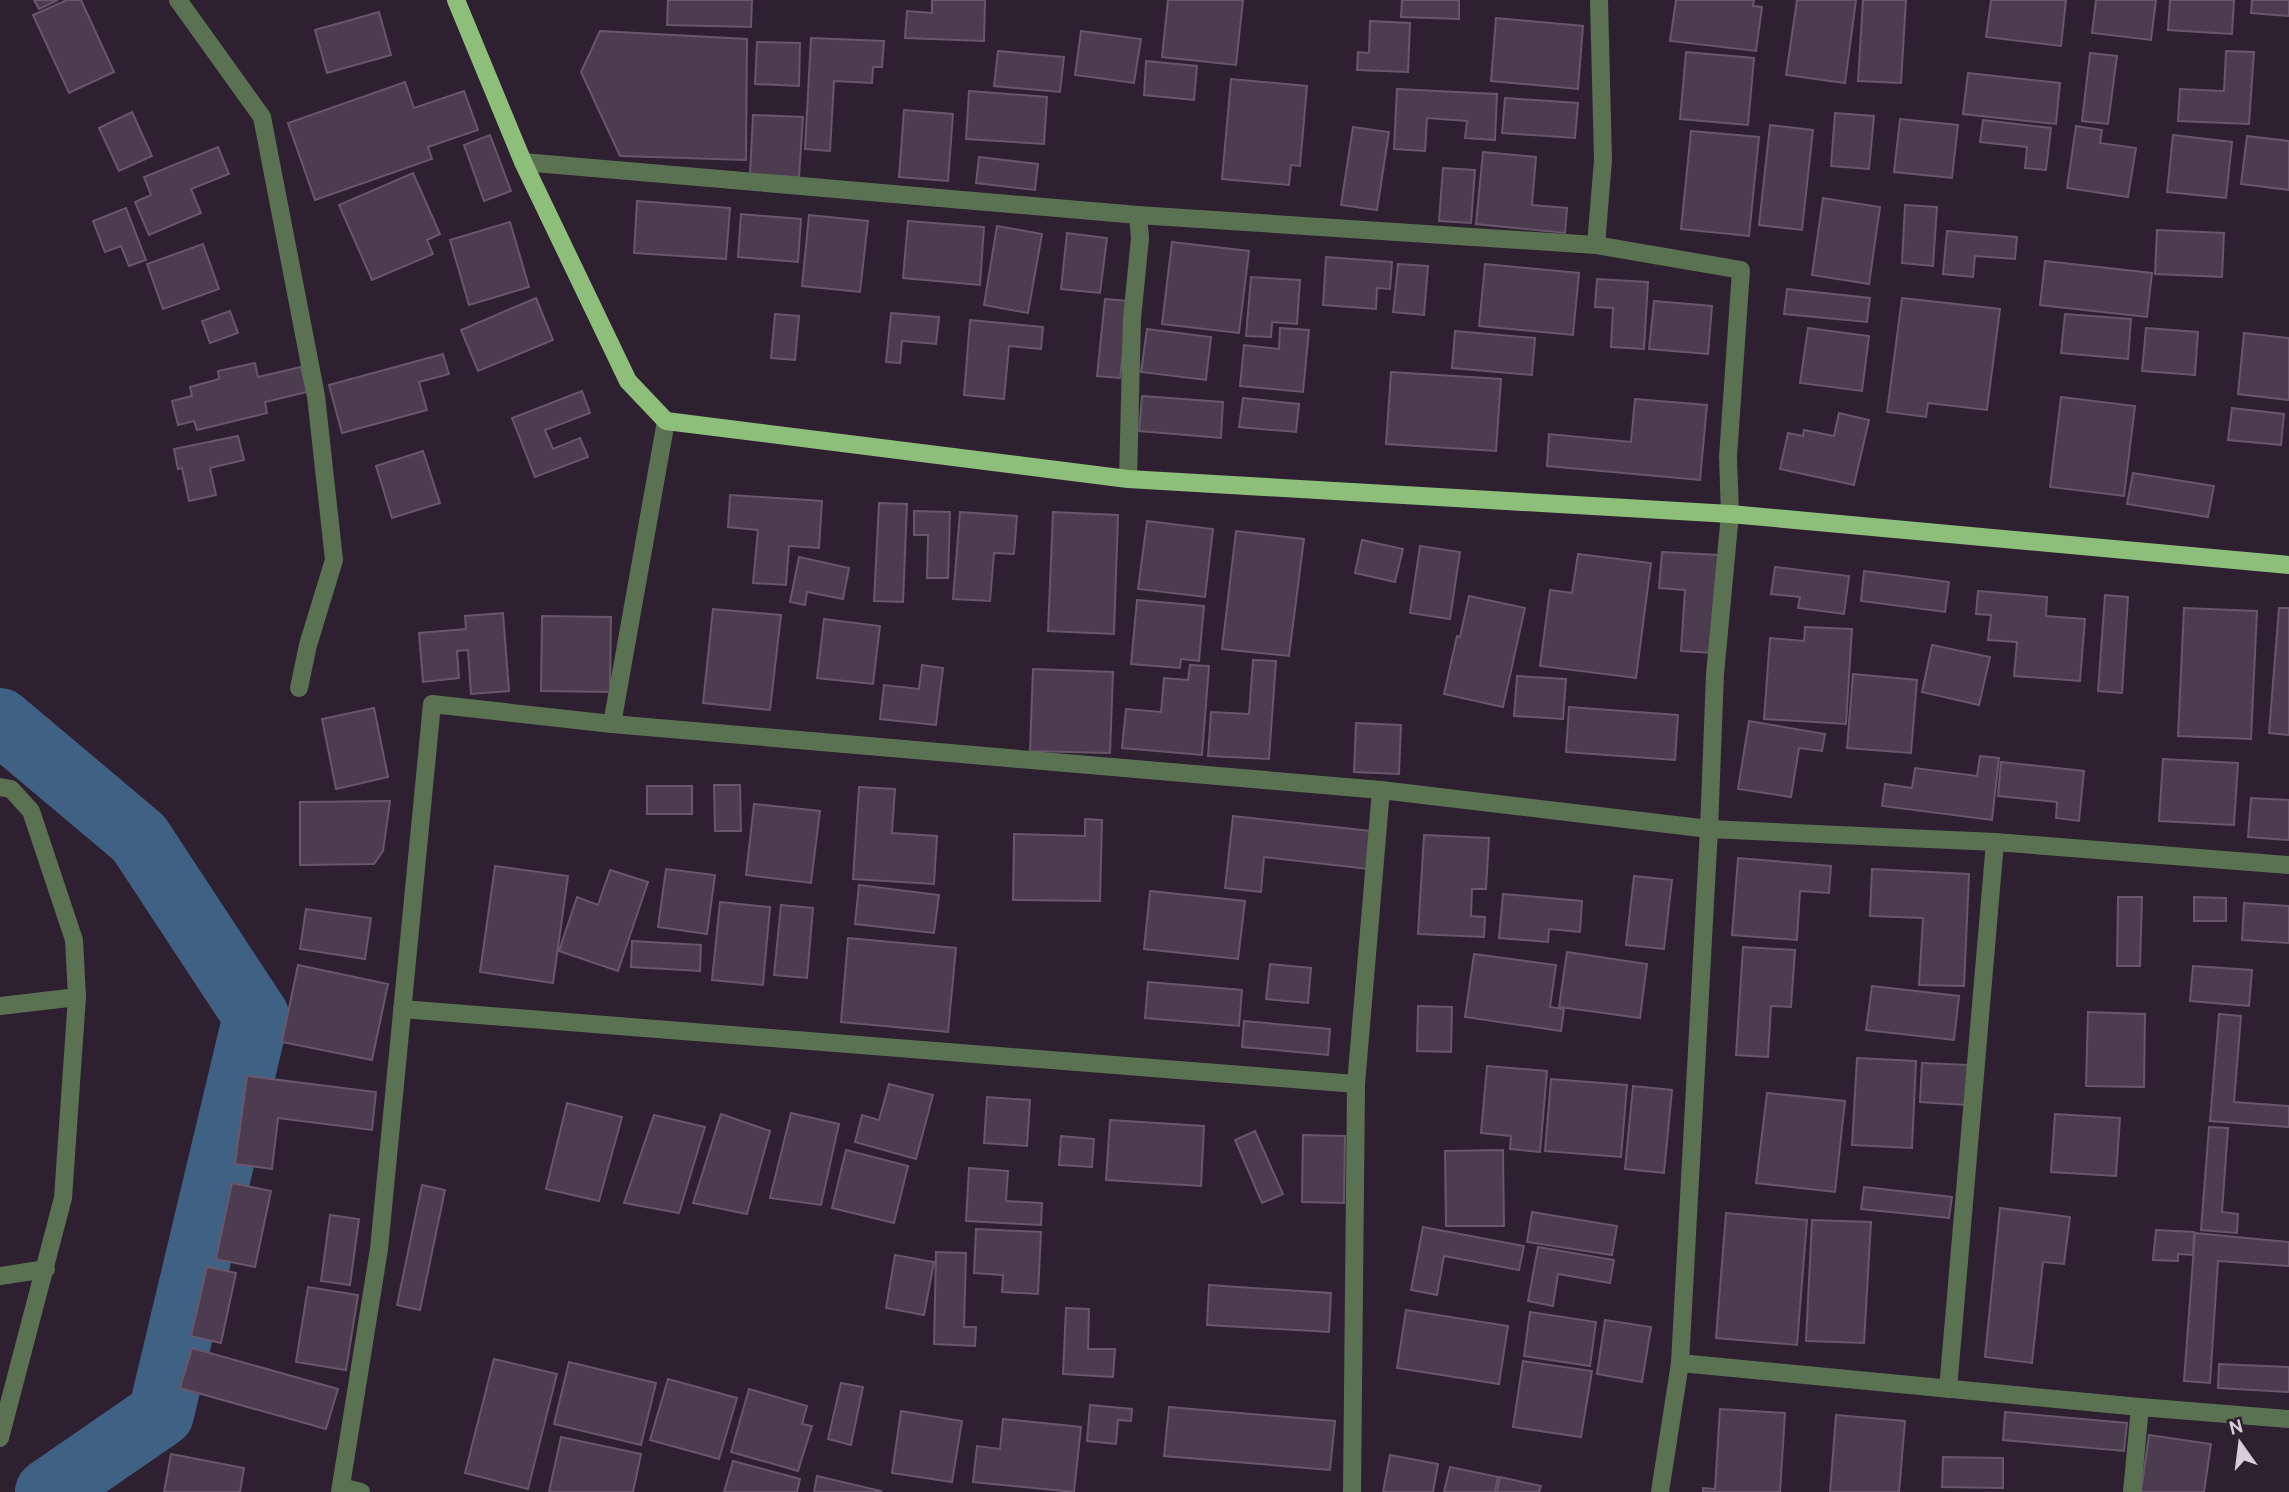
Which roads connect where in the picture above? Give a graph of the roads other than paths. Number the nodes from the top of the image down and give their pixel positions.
1 (178, 0) edge
2 (456, 0) edge
3 (1599, 0) edge
4 (523, 162) junction
5 (1138, 215) junction
6 (1596, 245) junction
7 (666, 421) junction
8 (1128, 479) junction
9 (1730, 514) junction
10 (2289, 565) edge
11 (299, 688) dead end
12 (612, 724) junction
13 (0, 788) edge
14 (1381, 790) junction
15 (1709, 828) junction
16 (1995, 842) junction
17 (2289, 865) edge
18 (77, 998) junction
19 (0, 1006) edge
20 (402, 1009) junction
21 (1356, 1084) junction
22 (46, 1269) junction
23 (0, 1276) edge
24 (1679, 1363) junction
25 (1948, 1389) junction
26 (2140, 1407) junction
27 (2289, 1419) edge
28 (0, 1438) edge
29 (340, 1490) edge
30 (361, 1492) edge
31 (1352, 1492) edge
32 (1660, 1492) edge
33 (2132, 1492) edge

1 - 11 street
2 - 4 main road
3 - 6 street
4 - 5 street
4 - 7 main road
5 - 6 street
5 - 8 street
6 - 9 street
7 - 8 main road
7 - 12 street
8 - 9 main road
9 - 10 main road
9 - 15 street
12 - 14 street
12 - 20 street
13 - 18 street
14 - 15 street
14 - 21 street
15 - 16 street
15 - 24 street
16 - 17 street
16 - 25 street
18 - 19 street
18 - 22 street
20 - 21 street
20 - 29 street
21 - 31 street
22 - 23 street
22 - 28 street
24 - 25 street
24 - 32 street
25 - 26 street
26 - 27 street
26 - 33 street
29 - 30 street

